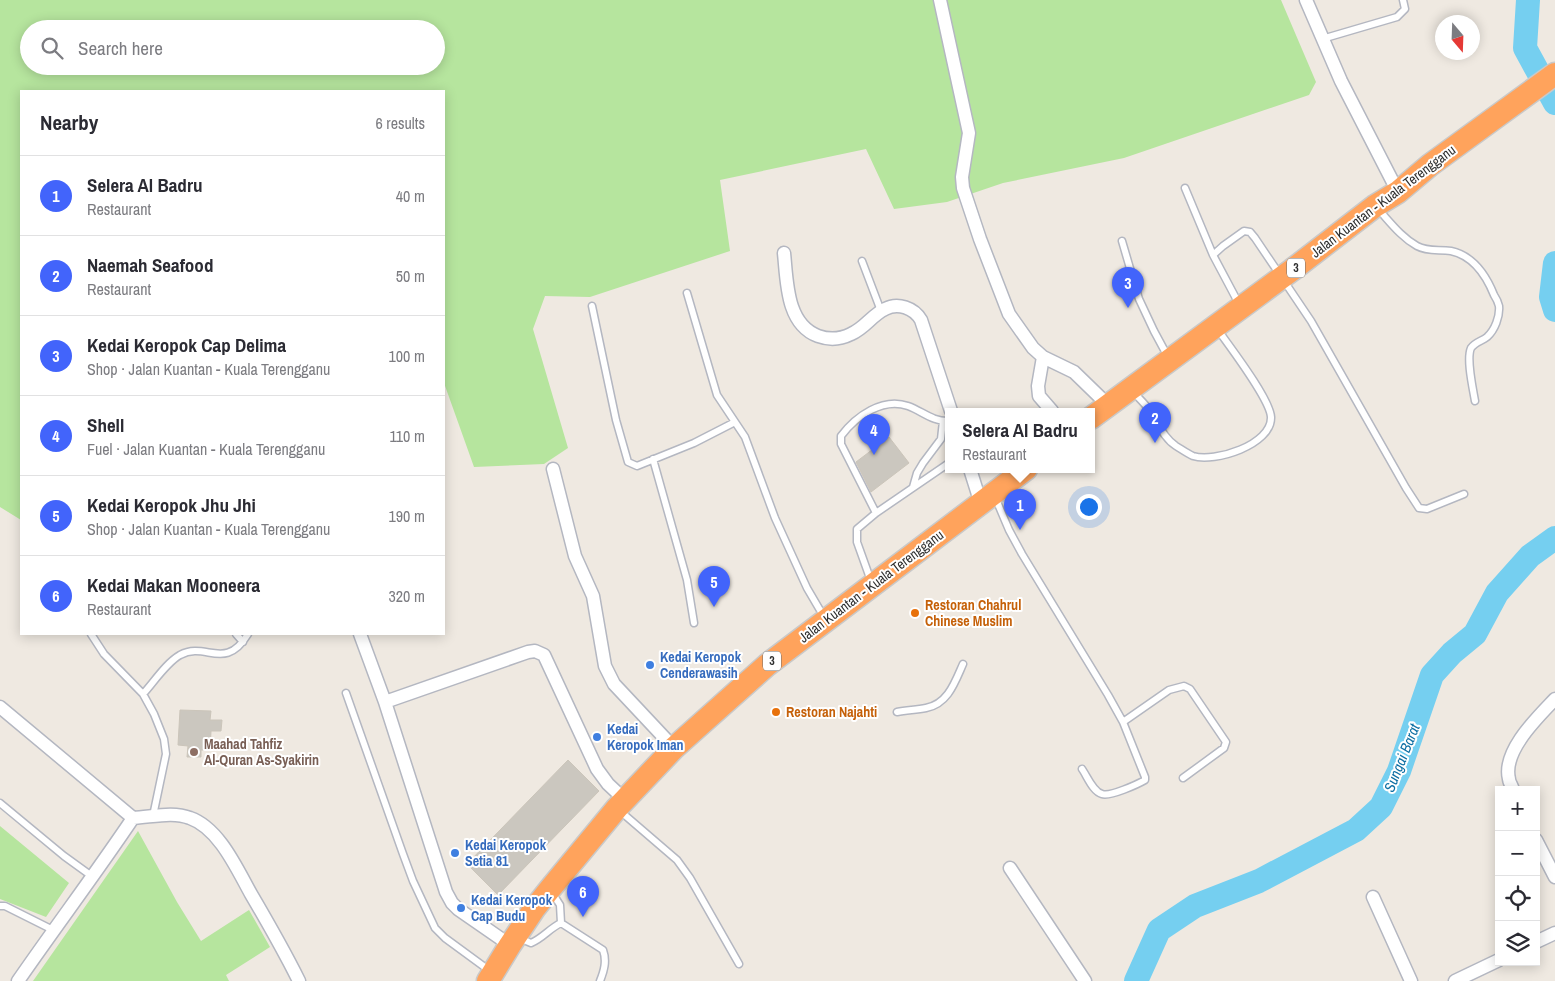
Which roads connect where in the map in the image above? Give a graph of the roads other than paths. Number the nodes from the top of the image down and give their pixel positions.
1 (940, 0) edge
2 (1306, 0) edge
3 (1403, 0) edge
4 (1322, 39) junction
5 (1555, 74) edge
6 (1185, 188) dead end
7 (1398, 192) junction
8 (1375, 206) junction
9 (1122, 241) dead end
10 (784, 253) dead end
11 (1213, 255) junction
12 (862, 261) dead end
13 (1282, 277) junction
14 (687, 293) dead end
15 (592, 306) dead end
16 (1241, 307) junction
17 (881, 311) junction
18 (1216, 326) junction
19 (1043, 357) junction
20 (1170, 361) junction
21 (1130, 389) junction
22 (1474, 401) dead end
23 (950, 408) edge
24 (1049, 408) edge
25 (1099, 412) edge
26 (945, 421) edge
27 (735, 422) junction
28 (945, 425) edge
29 (654, 459) junction
30 (945, 465) edge
31 (553, 469) dead end
32 (972, 473) edge
33 (1021, 473) edge
34 (913, 487) junction
35 (1464, 494) dead end
36 (987, 499) junction
37 (876, 513) junction
38 (872, 585) junction
39 (826, 620) junction
40 (694, 623) dead end
41 (92, 635) edge
42 (237, 635) edge
43 (247, 635) edge
44 (360, 635) edge
45 (243, 642) junction
46 (963, 664) dead end
47 (346, 693) dead end
48 (143, 694) junction
49 (1555, 699) edge
50 (385, 702) junction
51 (0, 707) edge
52 (897, 712) dead end
53 (1123, 722) junction
54 (674, 748) junction
55 (1082, 769) dead end
56 (1183, 778) dead end
57 (1511, 786) edge
58 (0, 803) edge
59 (621, 804) junction
60 (153, 817) junction
61 (133, 818) junction
62 (1540, 848) edge
63 (1010, 868) dead end
64 (93, 877) junction
65 (1555, 877) edge
66 (550, 889) junction
67 (1373, 897) dead end
68 (0, 906) edge
69 (561, 923) junction
70 (53, 930) junction
71 (1555, 933) edge
72 (1540, 940) edge
73 (513, 941) junction
74 (1495, 962) edge
75 (739, 964) dead end
76 (490, 977) edge
77 (18, 981) edge
78 (300, 981) edge
79 (600, 981) edge
80 (1085, 981) edge
81 (1411, 981) edge
82 (1455, 981) edge

1 - 19 street
2 - 4 street
3 - 4 lane
4 - 7 street
5 - 7 highway, Jalan Kuantan - Kuala Terengganu / 3
6 - 11 lane
7 - 8 highway, Jalan Kuantan - Kuala Terengganu / 3
8 - 13 highway, Jalan Kuantan - Kuala Terengganu / 3
8 - 22 lane
9 - 20 lane
10 - 17 street
11 - 13 lane
11 - 16 lane
12 - 17 lane
13 - 16 highway, Jalan Kuantan - Kuala Terengganu / 3
13 - 35 lane
14 - 27 lane
15 - 29 lane
16 - 18 highway, Jalan Kuantan - Kuala Terengganu / 3
17 - 23 street
18 - 20 highway, Jalan Kuantan - Kuala Terengganu / 3
18 - 21 lane
19 - 24 street
19 - 25 street
20 - 21 highway, Jalan Kuantan - Kuala Terengganu / 3
21 - 25 highway, Jalan Kuantan - Kuala Terengganu / 3
26 - 37 lane
27 - 29 lane
27 - 39 lane
28 - 34 lane
29 - 40 lane
30 - 34 lane
31 - 54 street
32 - 36 street
33 - 36 highway, Jalan Kuantan - Kuala Terengganu / 3
34 - 37 lane
36 - 38 highway, Jalan Kuantan - Kuala Terengganu / 3
36 - 53 lane
37 - 38 lane
38 - 39 highway, Jalan Kuantan - Kuala Terengganu / 3
39 - 54 highway, Jalan Kuantan - Kuala Terengganu / 3
41 - 48 lane
42 - 45 lane
43 - 45 lane
44 - 50 street
45 - 48 lane
46 - 52 lane
47 - 76 lane
48 - 60 lane
49 - 57 street
50 - 59 street
50 - 73 street
51 - 61 street
53 - 55 lane
53 - 56 lane
54 - 59 highway, Jalan Kuantan - Kuala Terengganu / 3
58 - 64 lane
59 - 66 highway, Jalan Kuantan - Kuala Terengganu / 3
59 - 75 lane
60 - 61 street
60 - 78 street
61 - 64 street
62 - 65 street
63 - 80 street
64 - 70 street
66 - 69 lane
66 - 73 highway, Jalan Kuantan - Kuala Terengganu / 3
67 - 81 street
68 - 70 lane
69 - 73 lane
69 - 79 lane
70 - 77 street
71 - 72 street
73 - 76 highway, Jalan Kuantan - Kuala Terengganu / 3
74 - 82 street

